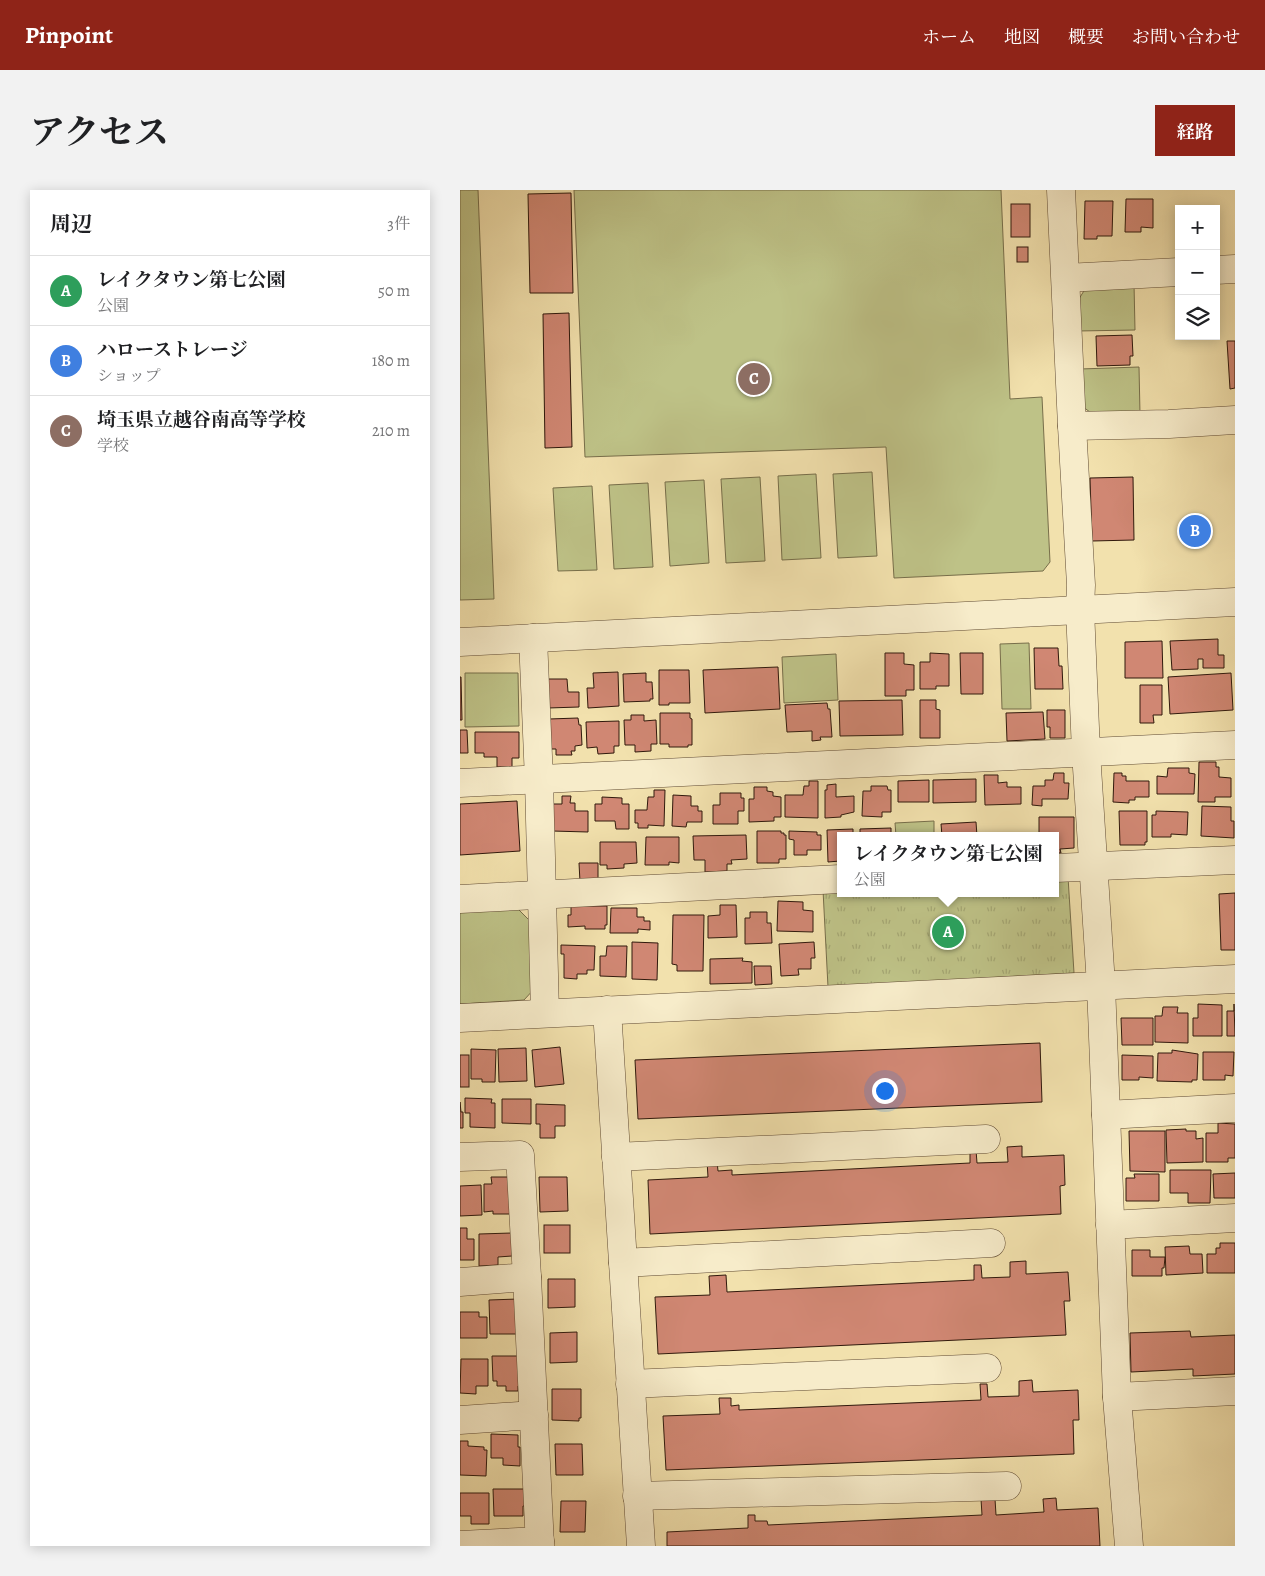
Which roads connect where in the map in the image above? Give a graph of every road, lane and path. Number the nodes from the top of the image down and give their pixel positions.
1 (1062, 190) edge
2 (1235, 269) edge
3 (1220, 270) edge
4 (1175, 272) edge
5 (1066, 278) junction
6 (1235, 420) edge
7 (1072, 426) junction
8 (1235, 602) edge
9 (1080, 609) junction
10 (533, 638) junction
11 (460, 642) edge
12 (1235, 745) edge
13 (1086, 752) junction
14 (539, 780) junction
15 (460, 784) edge
16 (1235, 860) edge
17 (1094, 866) junction
18 (1059, 868) edge
19 (837, 879) edge
20 (542, 894) junction
21 (460, 898) edge
22 (1235, 979) edge
23 (1101, 985) junction
24 (607, 1010) junction
25 (545, 1013) junction
26 (460, 1018) edge
27 (1235, 1108) edge
28 (1106, 1115) junction
29 (986, 1139) dead end
30 (460, 1157) edge
31 (616, 1157) junction
32 (1235, 1218) edge
33 (1110, 1224) junction
34 (991, 1243) dead end
35 (623, 1263) junction
36 (527, 1278) junction
37 (460, 1282) edge
38 (988, 1368) dead end
39 (630, 1384) junction
40 (1235, 1391) edge
41 (1117, 1397) junction
42 (534, 1415) junction
43 (460, 1420) edge
44 (1007, 1486) dead end
45 (638, 1496) junction
46 (540, 1544) edge
47 (460, 1545) edge
48 (641, 1546) edge
49 (1129, 1546) edge

1 - 5 street
2 - 3 street
4 - 5 street
5 - 7 street
6 - 7 street
7 - 9 street
8 - 9 street
9 - 10 street
9 - 13 street
10 - 11 street
10 - 14 street
12 - 13 street
13 - 14 street
13 - 17 street
14 - 15 street
14 - 20 street
16 - 17 street
17 - 18 street
17 - 23 street
19 - 20 street
20 - 21 street
20 - 25 street
22 - 23 street
23 - 24 street
23 - 28 street
24 - 25 street
24 - 31 street
25 - 26 street
27 - 28 street
28 - 33 street
29 - 31 street
30 - 36 street
31 - 35 street
32 - 33 street
33 - 41 street
34 - 35 street
35 - 39 street
36 - 37 street
36 - 42 street
38 - 39 street
39 - 45 street
40 - 41 street
41 - 49 street
42 - 43 street
42 - 46 street
44 - 45 street
45 - 48 street
46 - 47 street

